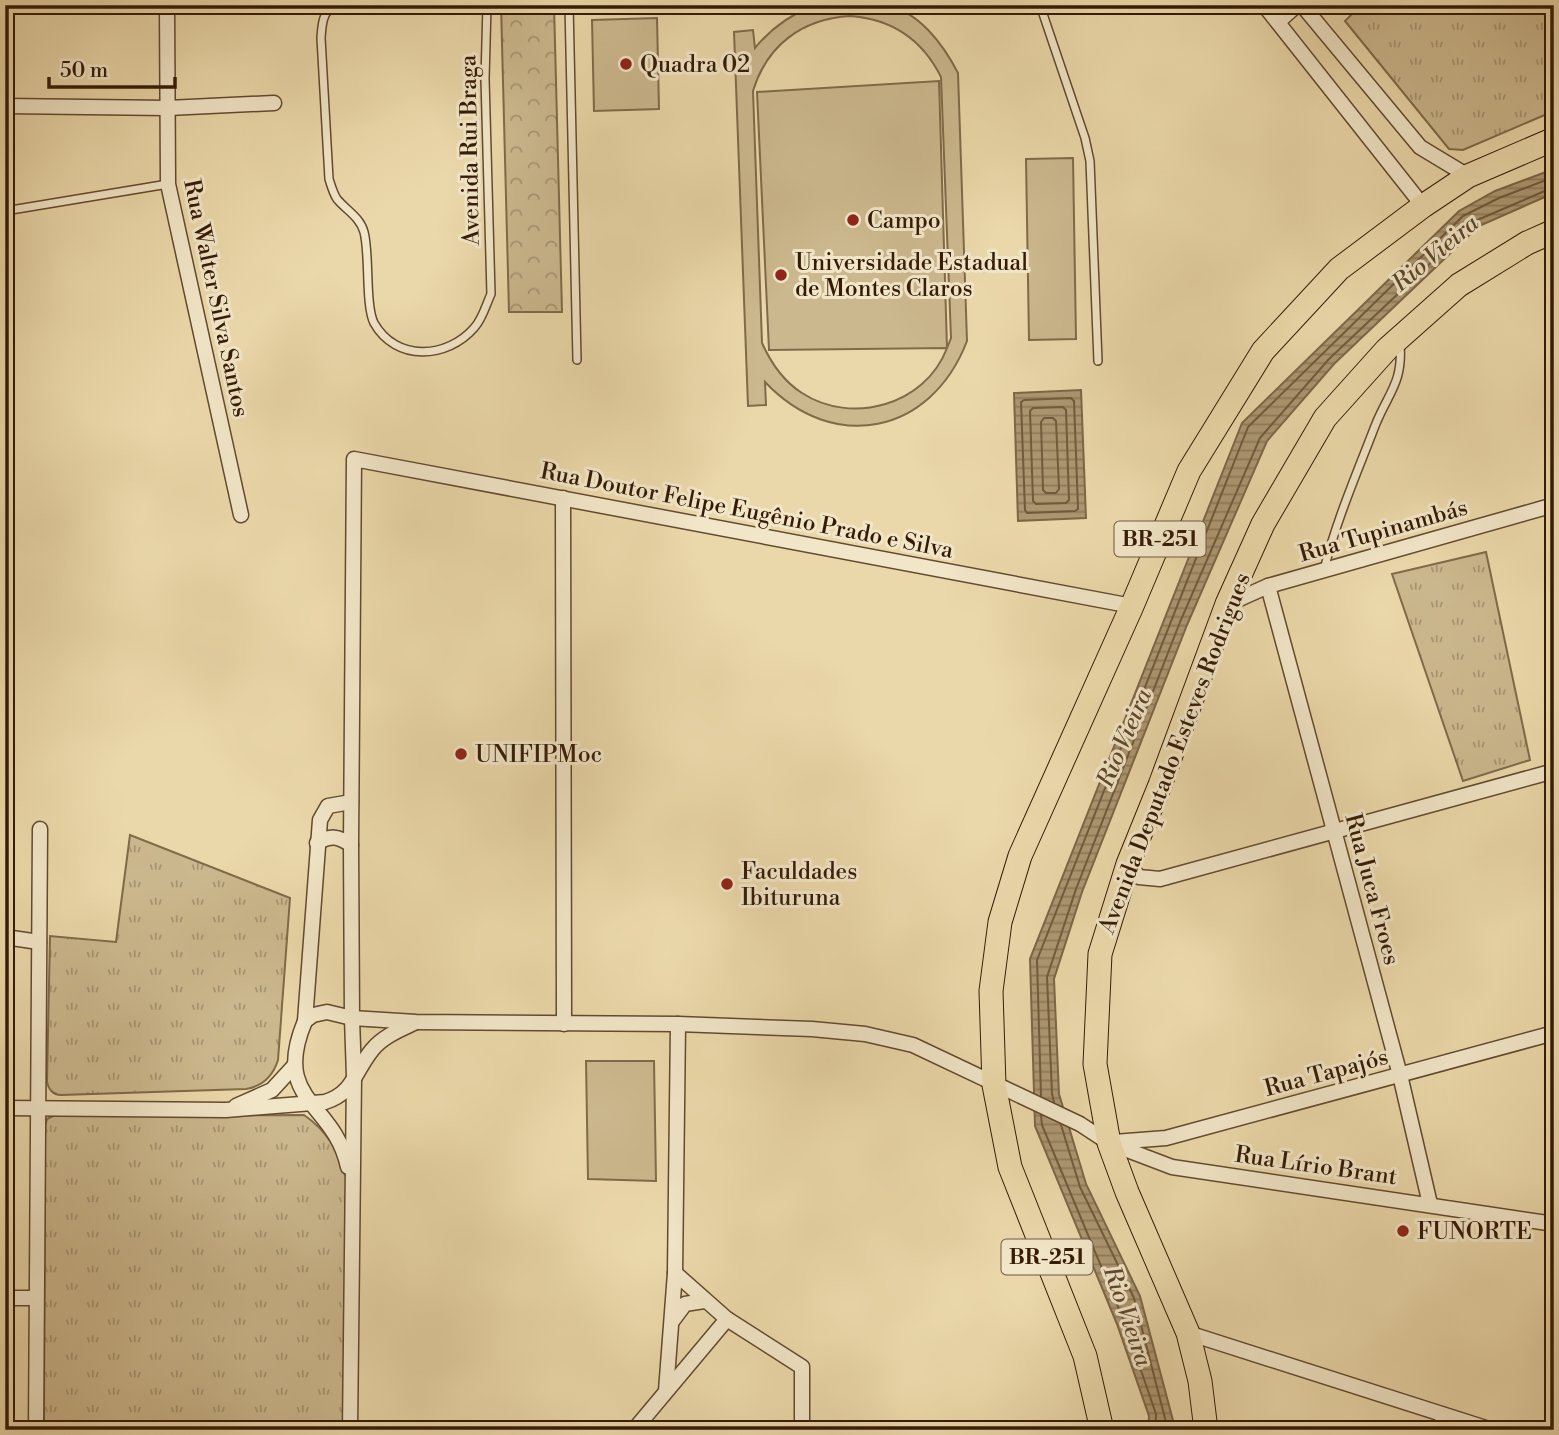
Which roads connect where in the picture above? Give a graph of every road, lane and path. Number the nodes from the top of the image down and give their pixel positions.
1 (167, 5) edge
2 (335, 5) edge
3 (487, 5) edge
4 (569, 5) edge
5 (1040, 5) edge
6 (1264, 5) edge
7 (1299, 5) edge
8 (1278, 22) junction
9 (274, 103) dead end
10 (5, 106) edge
11 (168, 108) junction
12 (1554, 138) edge
13 (1468, 176) junction
14 (167, 184) junction
15 (1423, 206) junction
16 (5, 211) edge
17 (1554, 231) edge
18 (1399, 337) junction
19 (577, 360) dead end
20 (1098, 361) dead end
21 (563, 498) junction
22 (1554, 505) edge
23 (241, 515) dead end
24 (1324, 570) junction
25 (1268, 586) junction
26 (1227, 604) junction
27 (1132, 607) junction
28 (1554, 771) edge
29 (351, 802) junction
30 (40, 829) dead end
31 (1334, 830) junction
32 (317, 843) junction
33 (351, 845) junction
34 (1128, 864) junction
35 (5, 937) edge
36 (39, 942) junction
37 (352, 1018) junction
38 (306, 1021) junction
39 (416, 1022) junction
40 (564, 1024) junction
41 (678, 1024) junction
42 (1554, 1033) edge
43 (294, 1066) junction
44 (1400, 1076) junction
45 (354, 1077) junction
46 (994, 1085) junction
47 (311, 1105) junction
48 (5, 1108) edge
49 (38, 1109) junction
50 (226, 1110) junction
51 (1109, 1143) junction
52 (353, 1191) junction
53 (1430, 1204) junction
54 (1554, 1224) edge
55 (675, 1273) junction
56 (5, 1298) edge
57 (36, 1298) junction
58 (704, 1301) junction
59 (727, 1319) junction
60 (672, 1321) junction
61 (1188, 1333) junction
62 (666, 1391) junction
63 (1442, 1422) edge
64 (36, 1430) edge
65 (350, 1430) edge
66 (634, 1430) edge
67 (802, 1430) edge
68 (1102, 1430) edge
69 (1206, 1430) edge
70 (1492, 1430) edge

1 - 11 street, Rua Walter Silva Santos
2 - 3 lane, Avenida Rui Braga
4 - 19 lane
5 - 20 lane
6 - 8 street
7 - 8 street
7 - 13 street
8 - 15 street
9 - 11 street
10 - 11 street
11 - 14 street, Rua Walter Silva Santos
12 - 13 main road, BR-251
13 - 15 main road, BR-251
14 - 16 lane
14 - 23 street, Rua Walter Silva Santos
15 - 27 main road, BR-251
17 - 18 main road, Avenida Deputado Esteves Rodrigues
18 - 24 lane
18 - 26 main road, Avenida Deputado Esteves Rodrigues
21 - 27 street, Rua Doutor Felipe Eugênio Prado e Silva
21 - 29 street, Rua Doutor Felipe Eugênio Prado e Silva
21 - 40 street
22 - 24 street, Rua Tupinambás
24 - 25 street, Rua Tupinambás
25 - 26 street, Rua Tupinambás
25 - 31 street, Rua Juca Froes
26 - 34 main road, Avenida Deputado Esteves Rodrigues
27 - 46 main road, BR-251
28 - 31 street
29 - 32 street
29 - 33 street
30 - 36 street
31 - 34 street
31 - 44 street, Rua Juca Froes
32 - 33 street
32 - 38 street
33 - 37 street
34 - 51 main road, Avenida Deputado Esteves Rodrigues
35 - 36 street
36 - 49 street
37 - 38 street
37 - 39 street, Rua Lírio Brant
37 - 45 street
38 - 43 street
39 - 40 street, Rua Lírio Brant
39 - 45 street
40 - 41 street, Rua Lírio Brant
41 - 46 street, Rua Lírio Brant
41 - 55 street
42 - 44 street, Rua Tapajós
43 - 47 street
43 - 50 street
44 - 51 street, Rua Tapajós
44 - 53 street, Rua Juca Froes
45 - 47 street
45 - 52 street
46 - 51 street, Rua Lírio Brant
46 - 68 main road, BR-251
47 - 50 street
47 - 52 street
48 - 49 street
49 - 50 street
49 - 57 street
51 - 53 street, Rua Lírio Brant
51 - 61 main road, Avenida Deputado Esteves Rodrigues
52 - 65 street
53 - 54 street, Rua Lírio Brant
55 - 58 street
55 - 60 street
56 - 57 street
57 - 64 street
58 - 59 street
58 - 60 street
59 - 62 street
59 - 67 street
60 - 62 street
61 - 63 street
61 - 69 main road, Avenida Deputado Esteves Rodrigues
62 - 66 street
63 - 70 street

